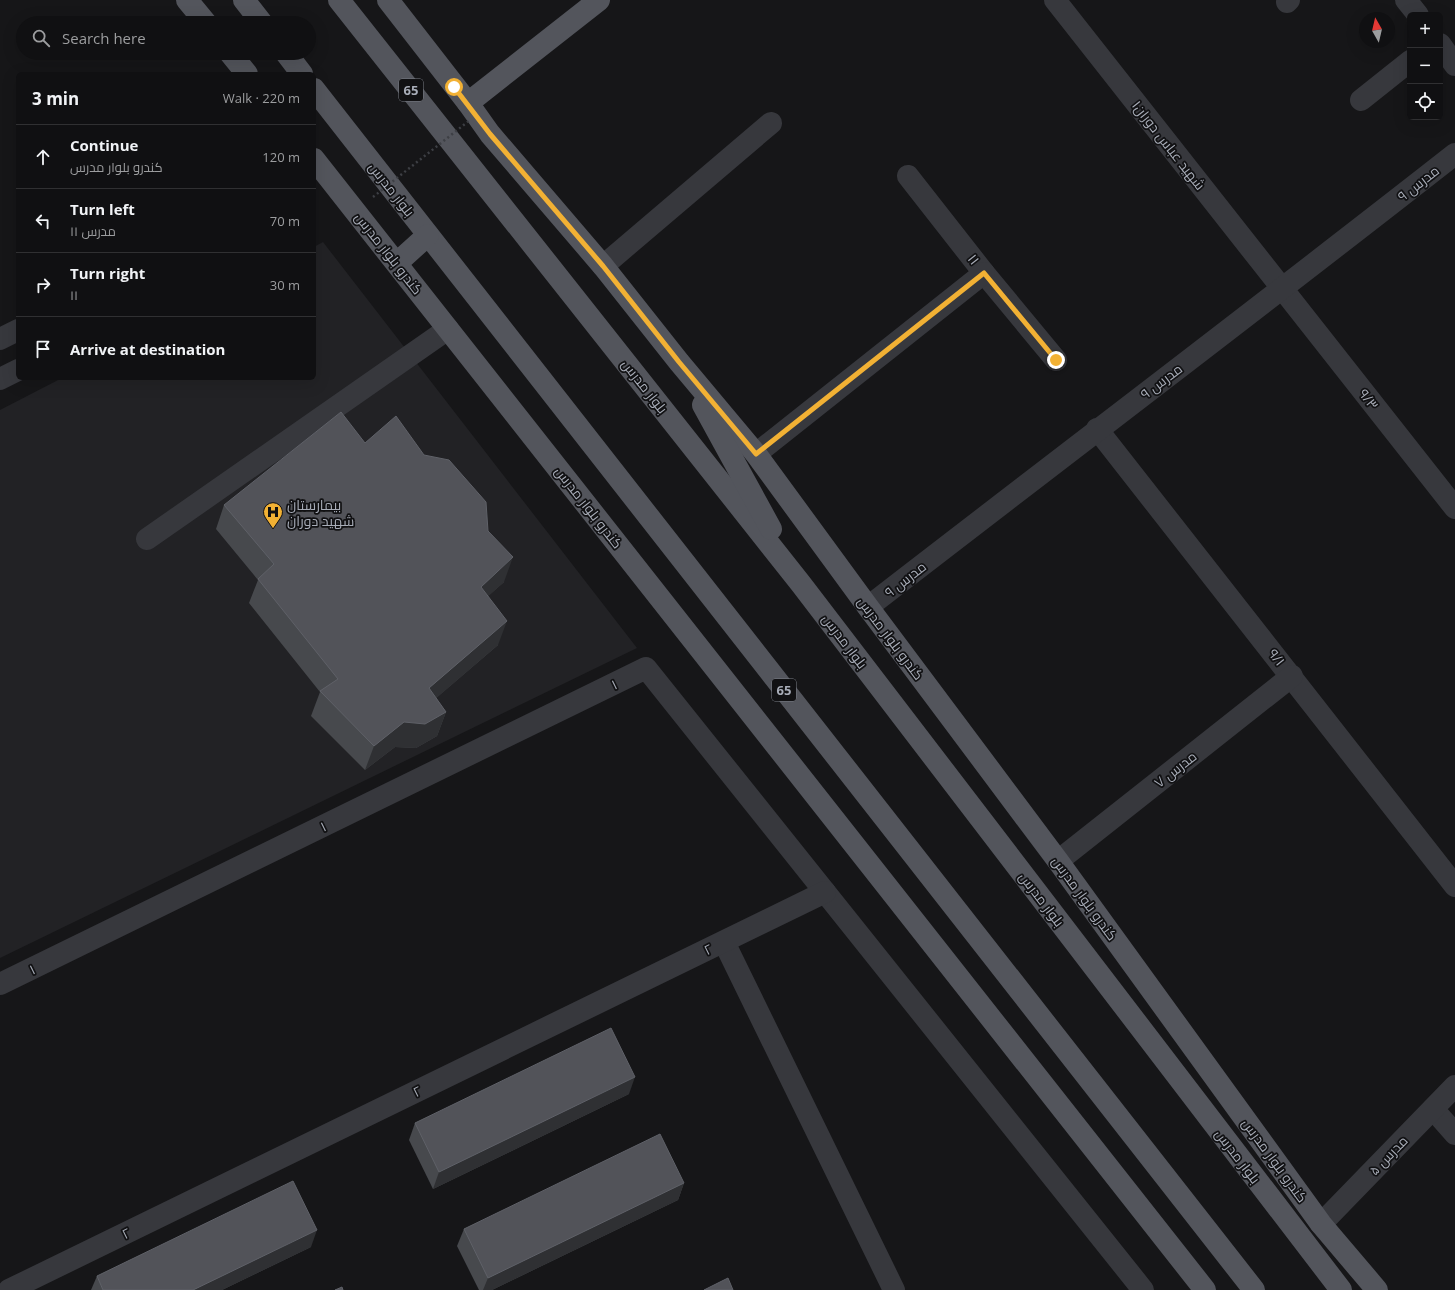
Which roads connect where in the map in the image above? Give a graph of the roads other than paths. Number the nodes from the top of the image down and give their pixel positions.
1 (187, 0) edge
2 (244, 0) edge
3 (339, 0) edge
4 (388, 0) edge
5 (599, 0) edge
6 (1055, 0) edge
7 (1406, 0) edge
8 (1416, 12) edge
9 (200, 16) edge
10 (257, 16) edge
11 (1443, 48) edge
12 (235, 60) edge
13 (291, 60) edge
14 (1407, 63) edge
15 (1455, 64) edge
16 (244, 72) edge
17 (300, 72) edge
18 (316, 92) edge
19 (1361, 100) dead end
20 (469, 112) junction
21 (770, 123) dead end
22 (1455, 154) edge
23 (316, 161) edge
24 (908, 176) dead end
25 (428, 235) junction
26 (397, 263) junction
27 (603, 266) junction
28 (984, 273) junction
29 (1283, 289) junction
30 (448, 329) junction
31 (16, 331) edge
32 (0, 339) edge
33 (1056, 360) dead end
34 (679, 362) junction
35 (16, 371) edge
36 (0, 379) edge
37 (1097, 429) junction
38 (756, 454) junction
39 (1455, 508) edge
40 (147, 539) dead end
41 (801, 584) junction
42 (868, 607) junction
43 (1292, 676) junction
44 (1058, 861) junction
45 (1455, 886) edge
46 (825, 892) junction
47 (724, 942) junction
48 (0, 984) edge
49 (1455, 1086) edge
50 (1433, 1109) junction
51 (1455, 1134) edge
52 (1322, 1224) junction
53 (9, 1290) edge
54 (894, 1290) edge
55 (1143, 1290) edge
56 (1205, 1290) edge
57 (1254, 1290) edge
58 (1341, 1290) edge
59 (1377, 1290) edge

1 - 9 main road
2 - 10 main road
3 - 41 main road, بلوار مدرس / 65
4 - 20 main road, کندرو بلوار مدرس
5 - 20 main road
6 - 29 street, شهید عباس دوران۱
7 - 8 street
11 - 15 street
12 - 16 main road
13 - 17 main road
14 - 19 street
18 - 25 main road, بلوار مدرس / 65
20 - 27 main road, کندرو بلوار مدرس
21 - 27 street
22 - 29 street, مدرس ۹
23 - 26 main road, کندرو بلوار مدرس
24 - 28 street, ۱۱
25 - 26 main road
25 - 57 main road, بلوار مدرس / 65
26 - 30 main road, کندرو بلوار مدرس
27 - 34 main road, کندرو بلوار مدرس
28 - 33 street, ۱۱
28 - 38 street
29 - 37 street, مدرس ۹
29 - 39 street, ۹/۳
30 - 40 street
30 - 56 main road, کندرو بلوار مدرس
31 - 32 street
34 - 38 main road, کندرو بلوار مدرس
34 - 41 main road
35 - 36 street
37 - 42 street, مدرس ۹
37 - 43 street, ۹/۱
38 - 42 main road, کندرو بلوار مدرس
41 - 58 main road, بلوار مدرس / 65
42 - 44 main road, کندرو بلوار مدرس
43 - 44 street, مدرس ۷
43 - 45 street, ۹/۱
44 - 52 main road, کندرو بلوار مدرس
46 - 47 street, ۲
46 - 48 street, ۱
46 - 55 street
47 - 53 street, ۲
47 - 54 street
49 - 50 street, مدرس ۵
50 - 51 street
50 - 52 street, مدرس ۵
52 - 59 main road, کندرو بلوار مدرس

